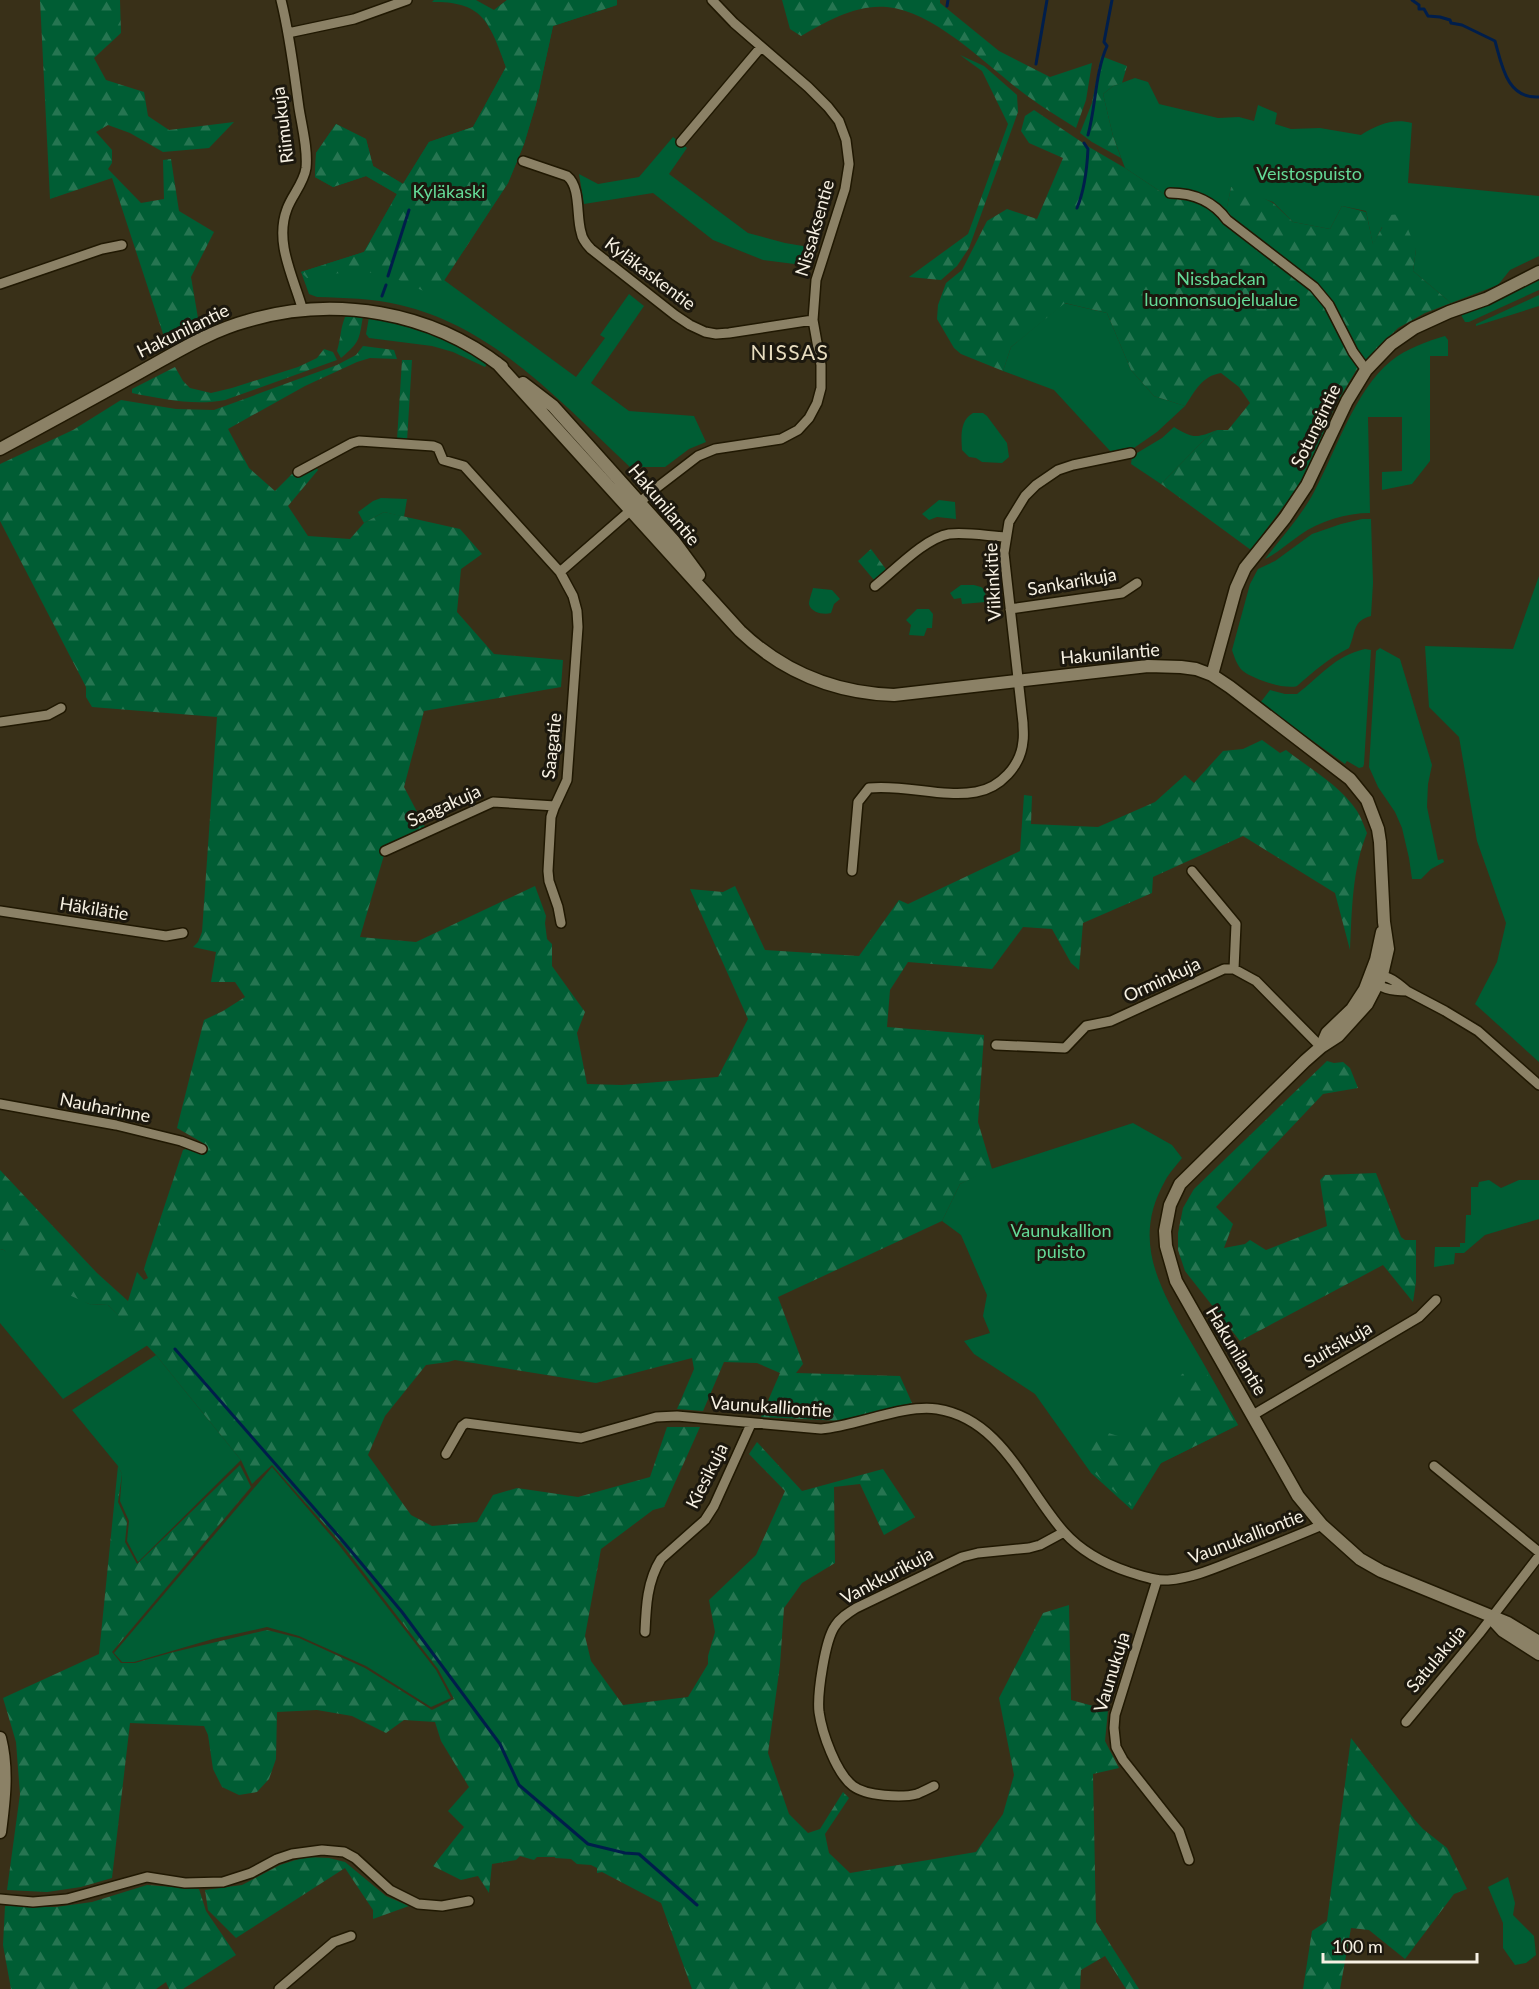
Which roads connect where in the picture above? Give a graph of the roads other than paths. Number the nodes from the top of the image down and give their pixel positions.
1 (281, 0) edge
2 (407, 0) edge
3 (712, 0) edge
4 (288, 33) junction
5 (761, 47) junction
6 (681, 142) dead end
7 (523, 161) dead end
8 (1170, 193) dead end
9 (122, 245) dead end
10 (1539, 272) edge
11 (0, 284) edge
12 (303, 310) junction
13 (813, 320) junction
14 (497, 363) junction
15 (1366, 370) junction
16 (0, 449) edge
17 (1131, 453) dead end
18 (298, 472) dead end
19 (640, 502) junction
20 (630, 511) junction
21 (1006, 537) junction
22 (560, 572) junction
23 (1137, 583) dead end
24 (875, 586) dead end
25 (1010, 609) junction
26 (740, 631) junction
27 (1212, 675) junction
28 (1018, 681) junction
29 (61, 708) dead end
30 (0, 722) edge
31 (555, 806) junction
32 (385, 851) dead end
33 (852, 871) dead end
34 (1192, 871) dead end
35 (0, 911) edge
36 (561, 923) dead end
37 (183, 933) dead end
38 (1234, 969) junction
39 (1377, 980) junction
40 (996, 1045) dead end
41 (1321, 1047) junction
42 (1539, 1085) edge
43 (0, 1104) edge
44 (202, 1149) dead end
45 (1437, 1300) dead end
46 (1253, 1415) junction
47 (751, 1424) junction
48 (446, 1454) dead end
49 (1434, 1466) dead end
50 (1322, 1525) junction
51 (1064, 1532) junction
52 (1539, 1554) edge
53 (1157, 1580) junction
54 (1491, 1618) junction
55 (645, 1632) dead end
56 (1539, 1642) edge
57 (1539, 1654) edge
58 (1406, 1722) dead end
59 (0, 1738) edge
60 (934, 1786) dead end
61 (0, 1832) edge
62 (1189, 1860) dead end
63 (0, 1899) edge
64 (469, 1901) dead end
65 (351, 1936) dead end
66 (279, 1989) edge

1 - 4 street, Riimukuja
2 - 4 street
3 - 5 street, Nissaksentie
4 - 12 street, Riimukuja
5 - 6 street
5 - 13 street, Nissaksentie
7 - 13 street, Kyläkaskentie
8 - 15 street
9 - 11 street
10 - 15 street, Sotungintie
12 - 14 street, Hakunilantie
12 - 16 street, Hakunilantie
13 - 19 street, Nissaksentie
14 - 19 street, Hakunilantie
14 - 20 street, Hakunilantie
15 - 27 street, Sotungintie
17 - 21 street, Viikinkitie
18 - 22 street, Saagatie
19 - 20 street, Nissaksentie
19 - 26 street, Hakunilantie
20 - 22 street
20 - 26 street, Hakunilantie
21 - 24 street
21 - 25 street, Viikinkitie
22 - 31 street, Saagatie
23 - 25 street, Sankarikuja
25 - 28 street, Viikinkitie
26 - 28 street, Hakunilantie
27 - 28 street, Hakunilantie
27 - 39 street, Hakunilantie
28 - 33 street, Viikinkitie
29 - 30 street
31 - 32 street, Saagakuja
31 - 36 street, Saagatie
34 - 38 street
35 - 37 street, Häkilätie
38 - 40 street, Orminkuja
38 - 41 street
39 - 41 street, Hakunilantie
39 - 42 street
41 - 46 street, Hakunilantie
43 - 44 street, Nauharinne
45 - 46 street, Suitsikuja
46 - 50 street, Hakunilantie
47 - 48 street, Vaunukalliontie
47 - 51 street, Vaunukalliontie
47 - 55 street, Kiesikuja
49 - 52 street
50 - 53 street, Vaunukalliontie
50 - 54 street, Hakunilantie
51 - 53 street, Vaunukalliontie
51 - 60 street, Vankkurikuja
52 - 54 street, Satulakuja
53 - 62 street, Vaunukuja
54 - 56 street, Hakunilantie
54 - 57 street, Hakunilantie
54 - 58 street, Satulakuja
59 - 61 street
63 - 64 street
65 - 66 street

